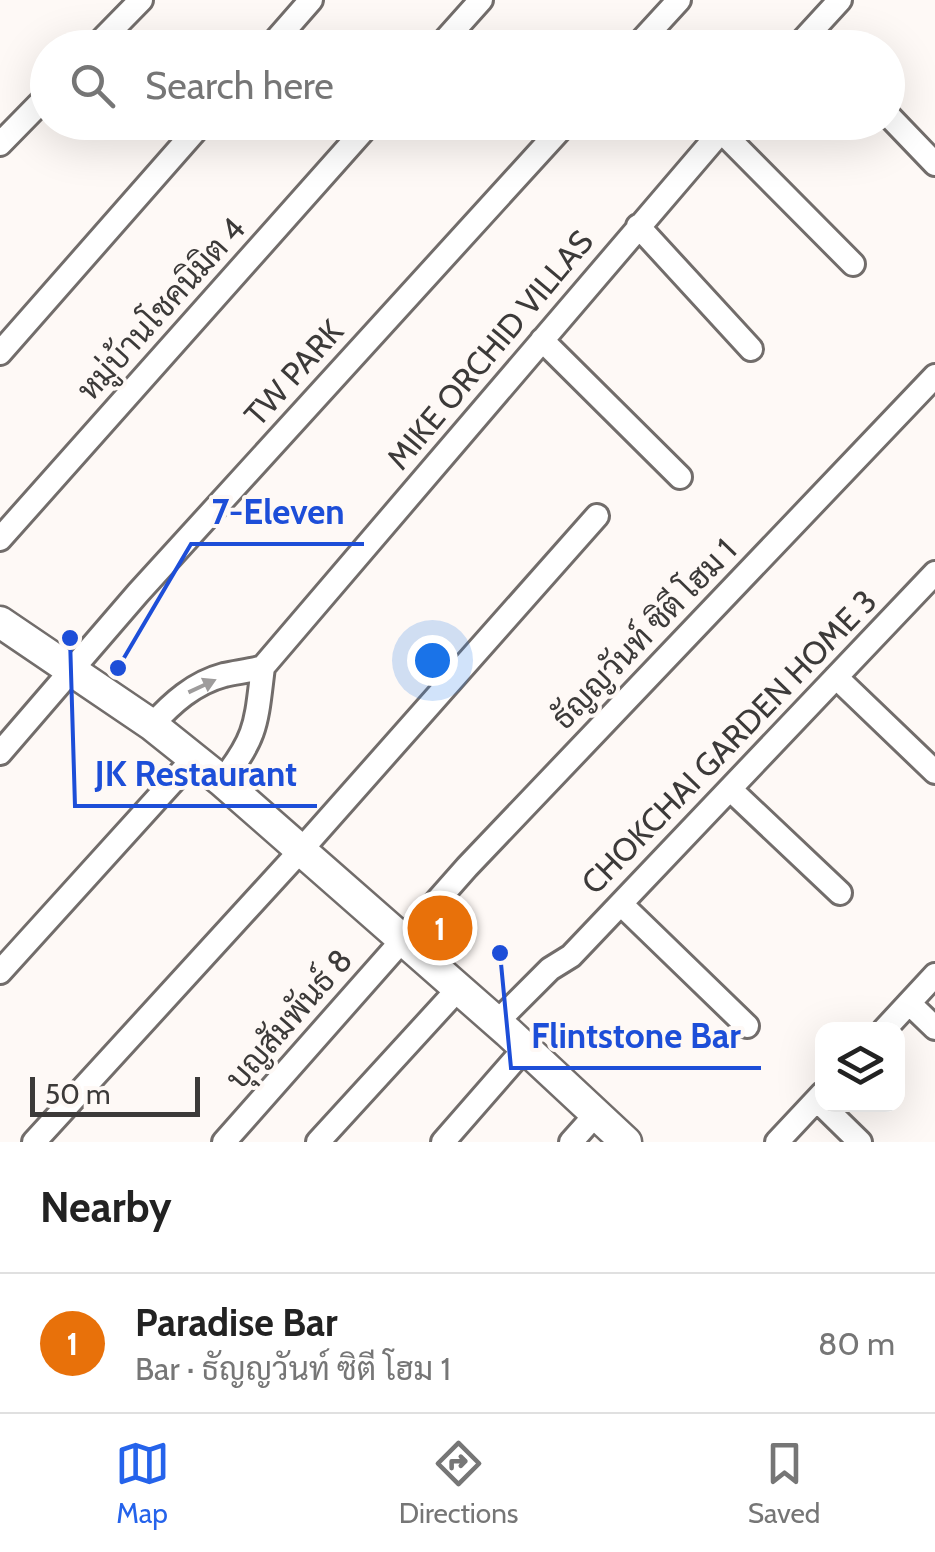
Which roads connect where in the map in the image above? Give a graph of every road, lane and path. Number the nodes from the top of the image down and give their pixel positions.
1 (141, 0) edge
2 (310, 0) edge
3 (481, 0) edge
4 (679, 0) edge
5 (840, 0) edge
6 (112, 30) edge
7 (284, 30) edge
8 (454, 30) edge
9 (652, 30) edge
10 (819, 30) edge
11 (30, 113) edge
12 (905, 132) edge
13 (187, 140) edge
14 (355, 140) edge
15 (551, 140) edge
16 (714, 140) edge
17 (737, 140) edge
18 (0, 144) edge
19 (935, 164) edge
20 (638, 226) junction
21 (853, 264) dead end
22 (542, 340) junction
23 (750, 349) dead end
24 (0, 353) edge
25 (935, 376) edge
26 (680, 477) dead end
27 (598, 516) dead end
28 (0, 538) edge
29 (935, 573) edge
30 (0, 622) edge
31 (264, 667) junction
32 (74, 671) junction
33 (836, 677) junction
34 (152, 726) junction
35 (0, 753) edge
36 (194, 758) junction
37 (935, 772) edge
38 (222, 781) junction
39 (730, 790) junction
40 (302, 849) junction
41 (840, 893) dead end
42 (621, 904) junction
43 (402, 938) junction
44 (0, 972) edge
45 (935, 976) edge
46 (459, 988) junction
47 (909, 1003) junction
48 (891, 1022) edge
49 (747, 1026) dead end
50 (935, 1028) edge
51 (510, 1034) junction
52 (815, 1102) edge
53 (833, 1112) edge
54 (596, 1114) junction
55 (34, 1142) edge
56 (224, 1142) edge
57 (318, 1142) edge
58 (443, 1142) edge
59 (571, 1142) edge
60 (626, 1142) edge
61 (777, 1142) edge
62 (860, 1142) edge

1 - 6 street
2 - 7 street
3 - 8 street
4 - 9 street
5 - 10 street
11 - 18 street
12 - 19 street
13 - 24 street
14 - 28 street, หมู่บ้านโชคนิมิต 4
15 - 32 street, TW PARK
16 - 20 street, MIKE ORCHID VILLAS
17 - 21 street
20 - 22 street, MIKE ORCHID VILLAS
20 - 23 street
22 - 26 street
22 - 31 street, MIKE ORCHID VILLAS
25 - 43 street, ธัญญวันท์ ซิตี โฮม 1
27 - 40 street
29 - 33 street, CHOKCHAI GARDEN HOME 3
30 - 32 street
34 -> 31 street
31 - 38 street
32 - 34 street
32 - 35 street, TW PARK
33 - 37 street
33 - 39 street, CHOKCHAI GARDEN HOME 3
34 - 36 street
36 - 38 street
36 - 44 street
38 - 40 street
39 - 41 street
39 - 42 street, CHOKCHAI GARDEN HOME 3
40 - 43 street
40 - 55 street
42 - 49 street
42 - 51 street, CHOKCHAI GARDEN HOME 3
43 - 46 street
43 - 56 street, บุญสัมพันธ์ 8
45 - 47 street
46 - 51 street
46 - 57 street
47 - 48 street
47 - 50 street
51 - 54 street
51 - 58 street, CHOKCHAI GARDEN HOME 3
52 - 61 street
53 - 62 street
54 - 59 street
54 - 60 street

